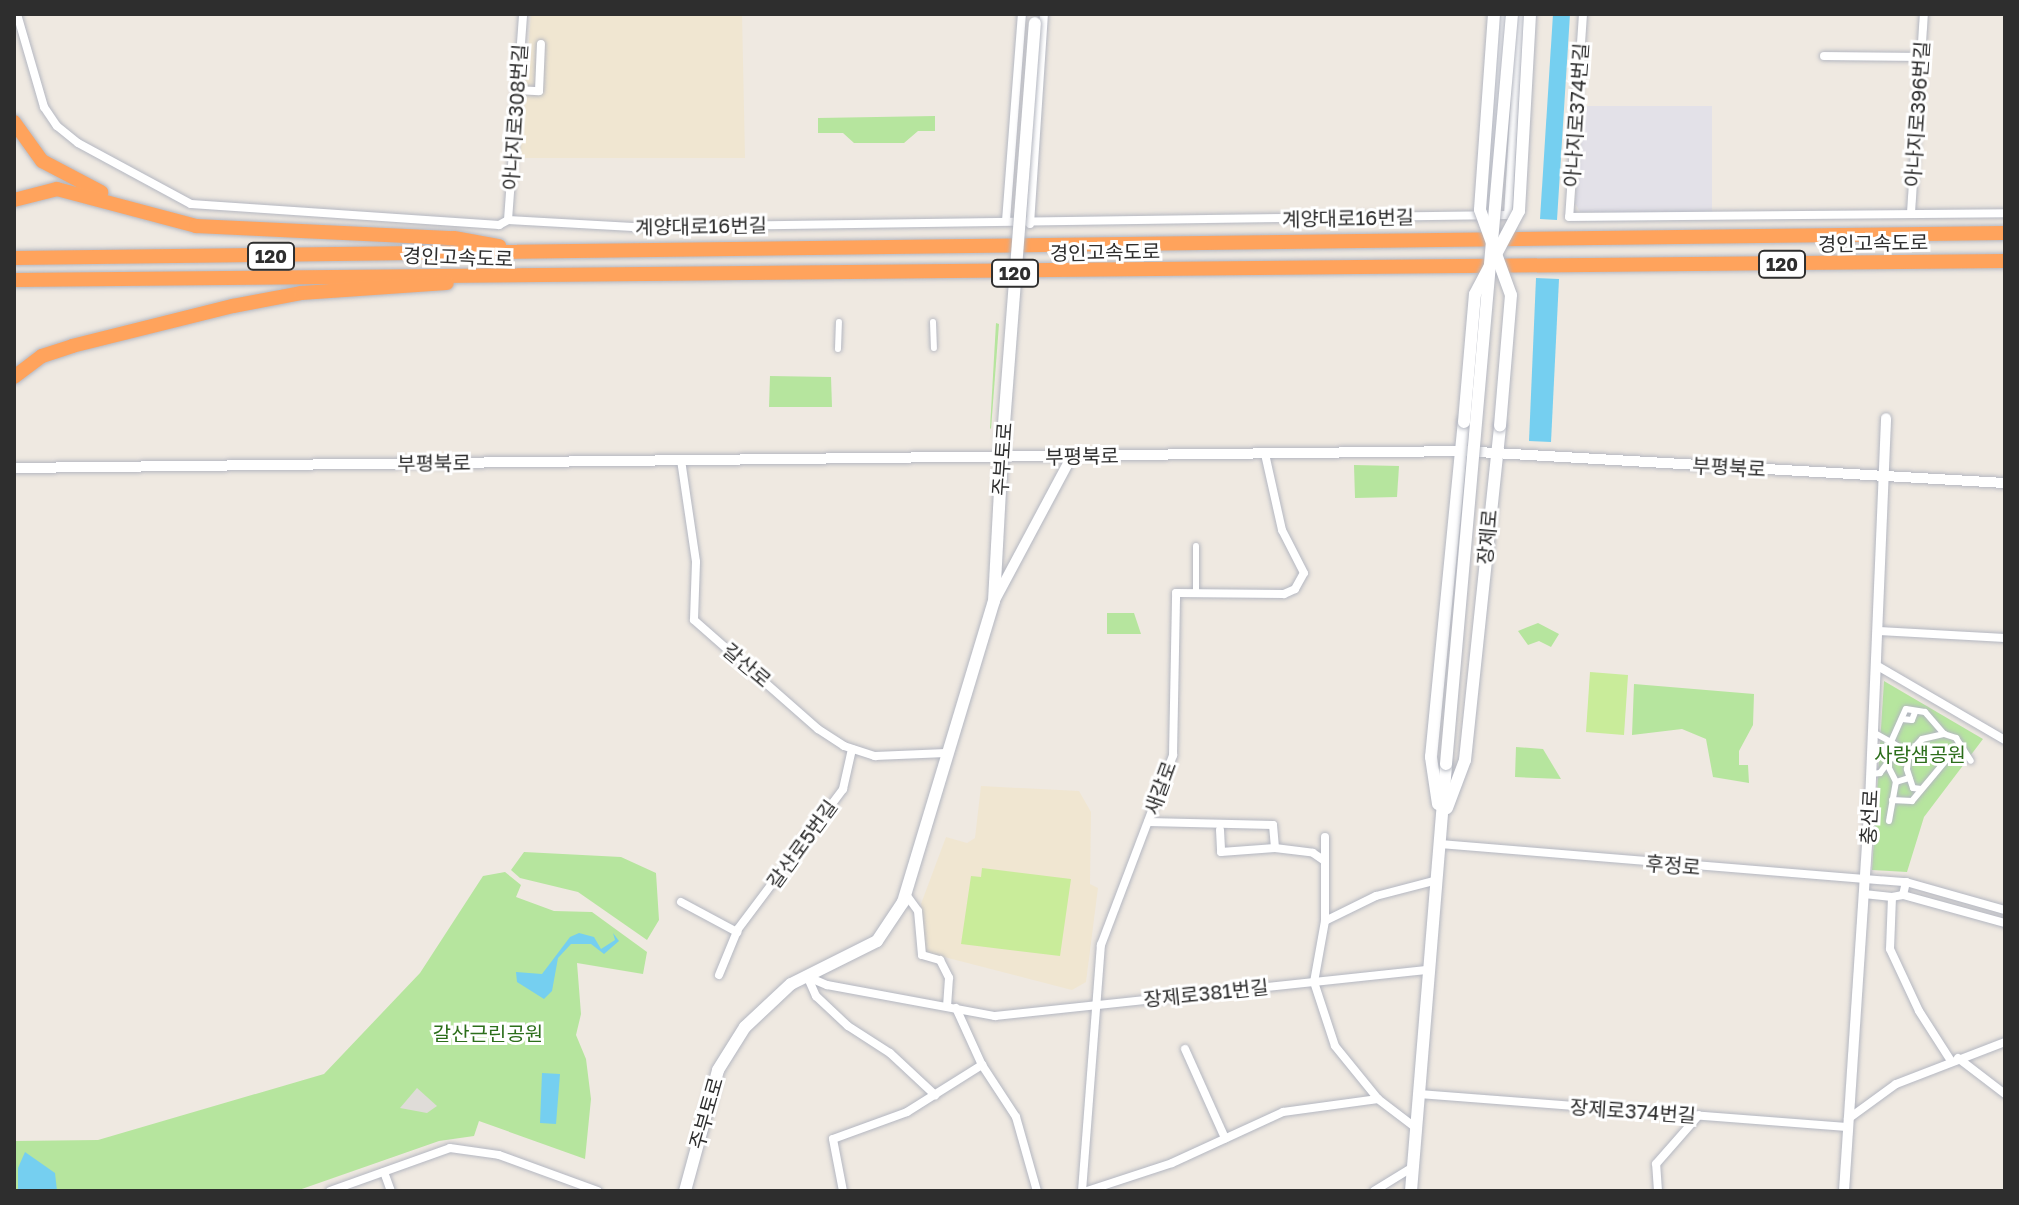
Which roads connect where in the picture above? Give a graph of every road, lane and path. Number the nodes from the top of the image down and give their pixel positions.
1 (17, 14) edge
2 (523, 14) edge
3 (1022, 14) edge
4 (1494, 14) edge
5 (1504, 14) edge
6 (1512, 14) edge
7 (1520, 14) edge
8 (1530, 14) edge
9 (1583, 14) edge
10 (1924, 14) edge
11 (1038, 17) edge
12 (541, 44) dead end
13 (1824, 56) dead end
14 (1921, 57) junction
15 (517, 90) junction
16 (14, 122) edge
17 (14, 200) edge
18 (1008, 200) junction
19 (1031, 201) junction
20 (131, 211) junction
21 (1911, 213) junction
22 (2005, 213) edge
23 (1488, 216) junction
24 (508, 220) junction
25 (1006, 221) junction
26 (1030, 224) junction
27 (2005, 233) edge
28 (1495, 249) junction
29 (527, 250) junction
30 (14, 258) edge
31 (2005, 261) edge
32 (501, 279) junction
33 (14, 280) edge
34 (839, 322) dead end
35 (933, 322) dead end
36 (934, 348) dead end
37 (838, 349) dead end
38 (14, 377) edge
39 (1886, 418) dead end
40 (1461, 451) junction
41 (1495, 452) junction
42 (1265, 454) junction
43 (1072, 456) junction
44 (1002, 457) junction
45 (681, 460) junction
46 (14, 468) edge
47 (1887, 477) junction
48 (2005, 483) edge
49 (1196, 546) dead end
50 (1196, 593) junction
51 (994, 601) junction
52 (1879, 631) junction
53 (2005, 638) edge
54 (1876, 665) junction
55 (1873, 732) junction
56 (1944, 734) junction
57 (2005, 740) edge
58 (1891, 742) junction
59 (1958, 746) junction
60 (852, 749) junction
61 (946, 753) junction
62 (1909, 753) junction
63 (1971, 761) dead end
64 (1888, 766) junction
65 (1871, 774) junction
66 (1909, 778) junction
67 (1896, 782) junction
68 (1921, 789) junction
69 (1892, 800) junction
70 (1889, 821) dead end
71 (1148, 822) junction
72 (1442, 823) junction
73 (1220, 830) dead end
74 (1325, 837) dead end
75 (1440, 844) junction
76 (1275, 848) junction
77 (1325, 861) junction
78 (1865, 879) junction
79 (1437, 880) junction
80 (1906, 882) junction
81 (905, 893) junction
82 (1864, 894) junction
83 (1903, 895) junction
84 (1892, 897) junction
85 (681, 902) dead end
86 (2005, 910) edge
87 (1325, 921) junction
88 (2005, 923) edge
89 (737, 932) junction
90 (1429, 970) junction
91 (719, 975) dead end
92 (808, 977) junction
93 (1314, 982) junction
94 (1099, 1006) junction
95 (952, 1007) junction
96 (2005, 1042) edge
97 (1185, 1049) dead end
98 (1954, 1060) junction
99 (982, 1065) junction
100 (1419, 1094) junction
101 (2005, 1094) edge
102 (935, 1095) junction
103 (1378, 1099) junction
104 (1699, 1115) junction
105 (1848, 1123) junction
106 (1416, 1128) junction
107 (1225, 1138) junction
108 (1413, 1167) junction
109 (384, 1172) junction
110 (330, 1191) edge
111 (391, 1191) edge
112 (598, 1191) edge
113 (685, 1191) edge
114 (843, 1191) edge
115 (1037, 1191) edge
116 (1085, 1191) edge
117 (1374, 1191) edge
118 (1411, 1191) edge
119 (1658, 1191) edge
120 (1844, 1191) edge

1 - 24 street, 계양대로16번길
2 - 15 street, 아나지로308번길
3 - 18 street
4 - 28 main road, 장제로, bridge
5 - 23 street
6 - 28 main road, 장제로, bridge
7 - 23 street
8 - 28 main road, 장제로, bridge
9 - 21 street, 아나지로374번길
10 - 14 street, 아나지로396번길
11 - 19 street
11 - 44 main road, 주부토로, bridge
12 - 15 street
13 - 14 street
14 - 21 street, 아나지로396번길
15 - 24 street, 아나지로308번길
16 - 20 highway
17 - 20 highway
18 - 19 street
18 - 25 street
19 - 26 street
20 - 29 highway
21 - 22 street
23 - 26 street, 계양대로16번길
24 - 25 street, 계양대로16번길
25 - 26 street, 계양대로16번길
27 - 29 highway, 경인고속도로 / 120
28 - 40 main road, 장제로, bridge
28 - 41 main road, 장제로, bridge
28 - 72 main road, 장제로, bridge
29 - 30 highway, 경인고속도로 / 120
31 - 32 highway, 경인고속도로 / 120
32 - 33 highway, 경인고속도로 / 120
32 - 38 highway
34 - 37 street
35 - 36 street
39 - 47 street, 충선로
40 - 41 street, 부평북로
40 - 42 street, 부평북로
40 - 72 main road, 장제로
41 - 47 street, 부평북로
41 - 72 main road, 장제로
42 - 43 street, 부평북로
42 - 50 street
43 - 44 street, 부평북로
43 - 51 street
44 - 45 street, 부평북로
44 - 51 main road, 주부토로
45 - 46 street, 부평북로
45 - 60 street, 갈산로
47 - 48 street, 부평북로
47 - 52 street, 충선로
49 - 50 street
50 - 71 street, 새갈로
51 - 61 main road, 주부토로
52 - 53 street
52 - 54 street, 충선로
54 - 55 street, 충선로
54 - 57 street
55 - 58 street
55 - 65 street, 충선로
56 - 58 street
56 - 59 street
56 - 62 street
58 - 62 street
58 - 64 street
59 - 63 street
59 - 68 street
60 - 61 street, 갈산로
60 - 89 street, 갈산로5번길
61 - 81 main road, 주부토로
62 - 66 street
64 - 65 street
64 - 67 street
65 - 78 street, 충선로
66 - 67 street
66 - 68 street
67 - 69 street
68 - 69 street
69 - 70 street
71 - 76 street
71 - 94 street, 새갈로
72 - 75 main road, 장제로
73 - 76 street
74 - 77 street
75 - 78 street, 후정로
75 - 79 main road, 장제로
76 - 77 street
77 - 87 street
78 - 80 street, 후정로
78 - 82 street, 충선로
79 - 87 street
79 - 90 main road, 장제로
80 - 83 street
80 - 86 street, 후정로
81 - 92 main road, 주부토로
81 - 95 street
82 - 84 street
82 - 105 street, 충선로
83 - 84 street
83 - 88 street
84 - 98 street
85 - 89 street
87 - 93 street
89 - 91 street, 갈산로5번길
90 - 93 street, 장제로381번길
90 - 100 main road, 장제로
92 - 95 street, 장제로381번길
92 - 102 street
92 - 113 main road, 주부토로
93 - 94 street, 장제로381번길
93 - 103 street
94 - 95 street, 장제로381번길
94 - 116 street, 새갈로
95 - 99 street
96 - 98 street
97 - 107 street
98 - 101 street
98 - 105 street
99 - 102 street
99 - 115 street
100 - 104 street, 장제로374번길
100 - 106 main road, 장제로
102 - 114 street
103 - 106 street
103 - 107 street
104 - 105 street, 장제로374번길
104 - 119 street
105 - 120 street, 충선로
106 - 108 main road, 장제로
107 - 116 street
108 - 117 street
108 - 118 main road, 장제로
109 - 110 street
109 - 111 street
109 - 112 street

